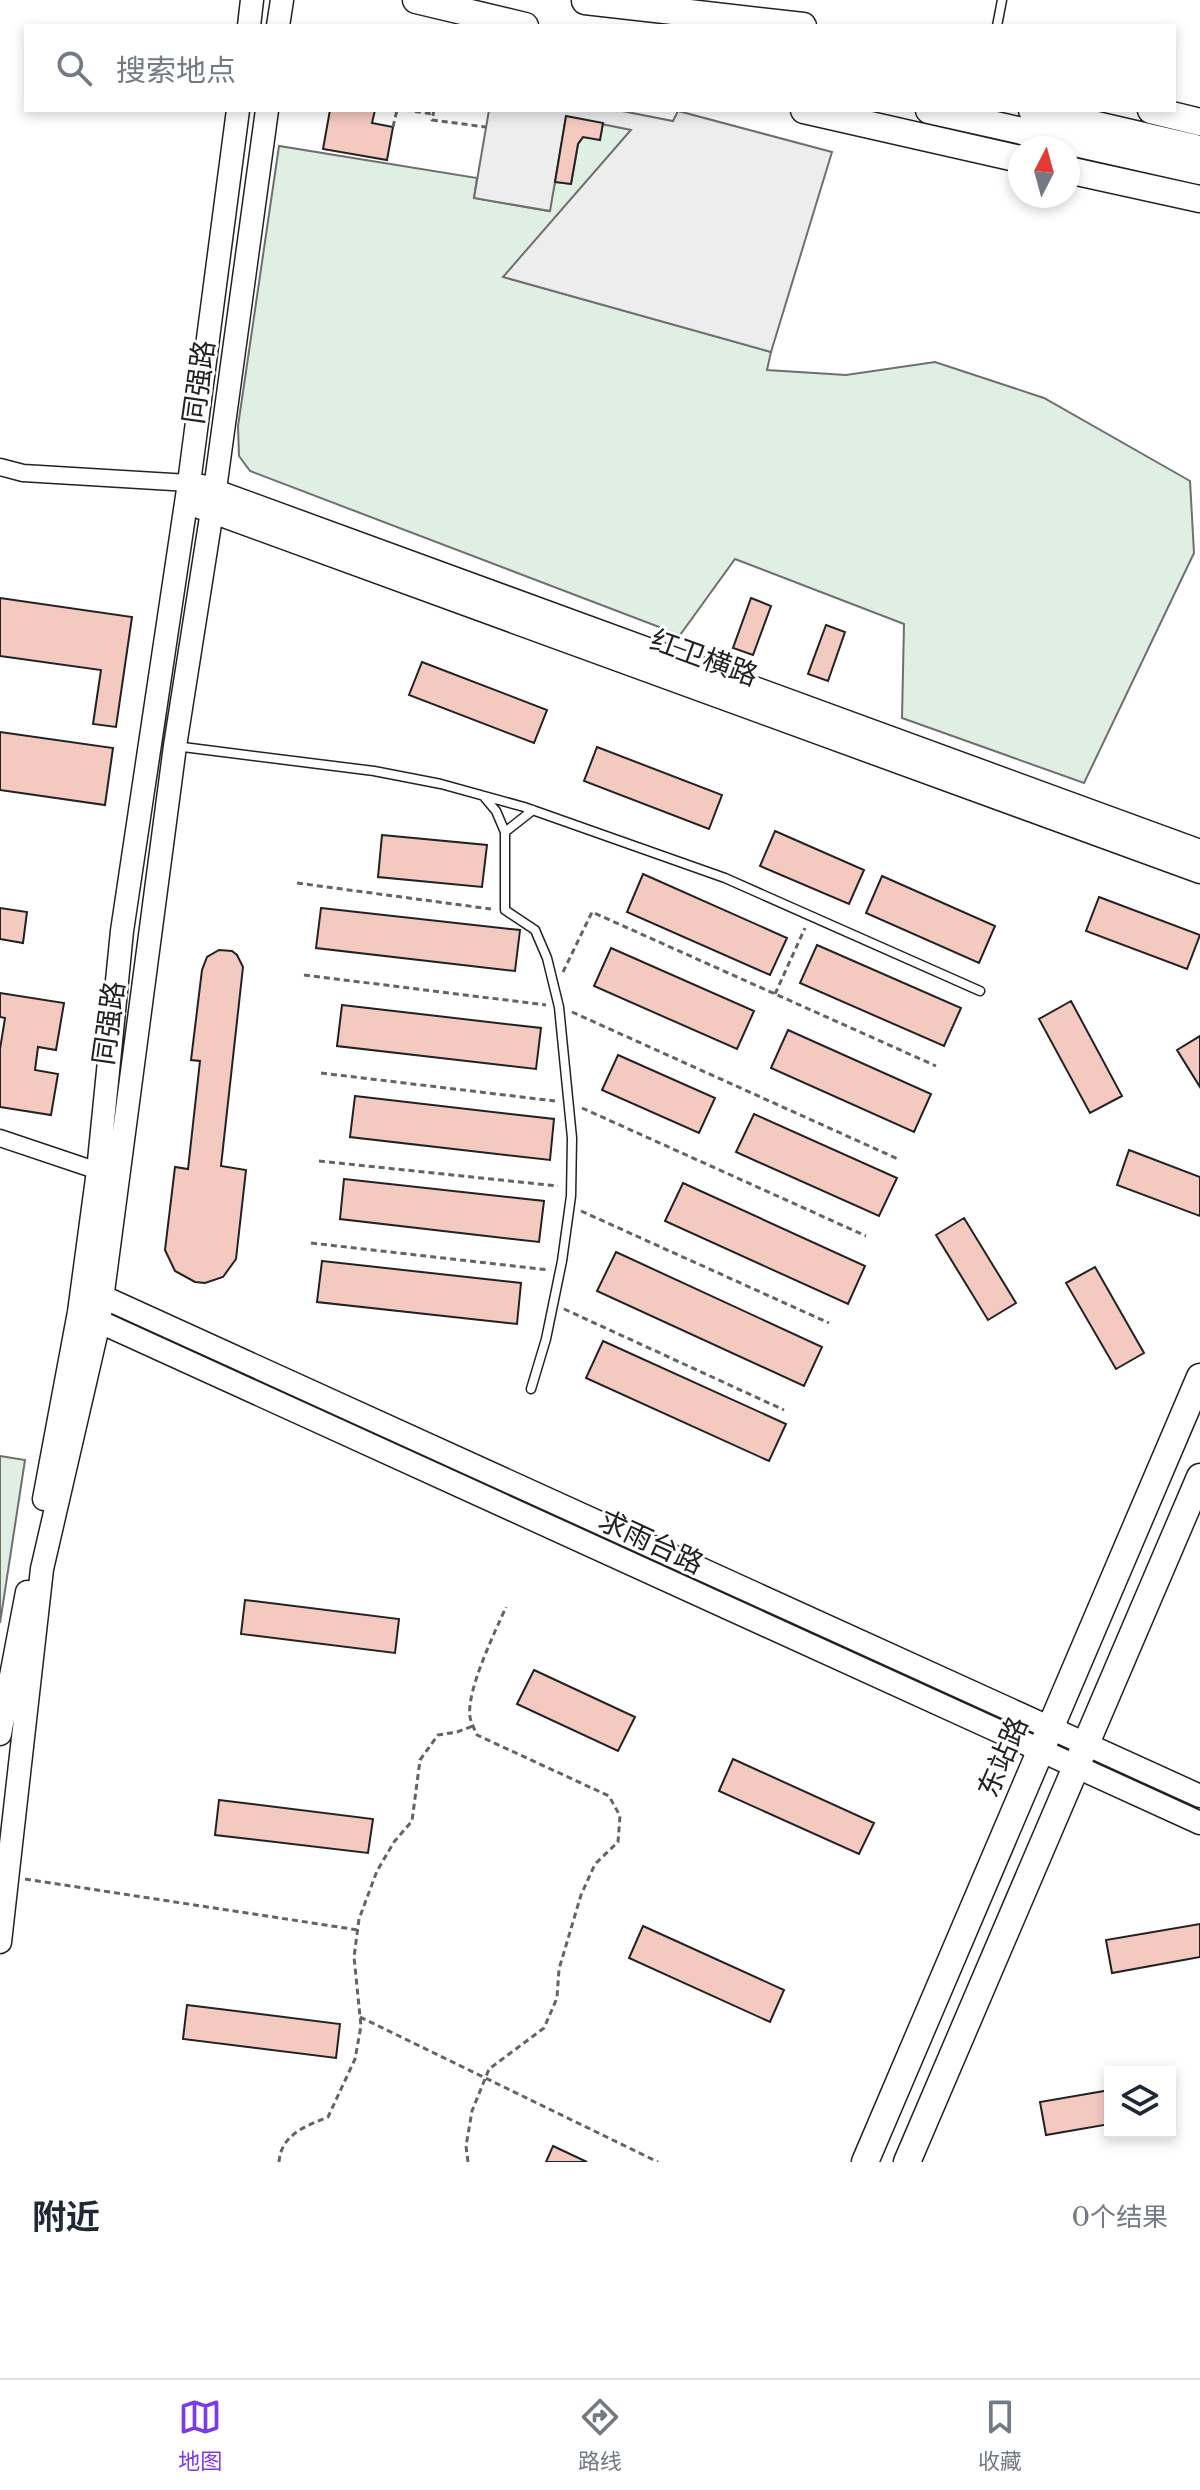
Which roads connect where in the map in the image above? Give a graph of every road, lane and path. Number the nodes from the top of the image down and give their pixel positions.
1 (252, 0) edge
2 (282, 0) edge
3 (416, 0) edge
4 (584, 0) edge
5 (1002, 0) edge
6 (249, 24) edge
7 (278, 24) edge
8 (517, 24) edge
9 (677, 24) edge
10 (786, 24) edge
11 (997, 24) edge
12 (238, 112) edge
13 (267, 112) edge
14 (397, 112) edge
15 (434, 112) edge
16 (813, 112) edge
17 (938, 112) edge
18 (1041, 112) edge
19 (1159, 112) edge
20 (1200, 122) edge
21 (393, 127) dead end
22 (486, 127) dead end
23 (1200, 149) edge
24 (1008, 156) edge
25 (1200, 171) edge
26 (1080, 173) edge
27 (1200, 199) edge
28 (0, 467) edge
29 (188, 493) junction
30 (214, 500) junction
31 (175, 746) junction
32 (484, 796) junction
33 (533, 810) junction
34 (505, 832) junction
35 (1200, 851) edge
36 (1200, 872) edge
37 (297, 883) dead end
38 (505, 910) junction
39 (810, 916) junction
40 (304, 975) dead end
41 (555, 990) junction
42 (980, 991) dead end
43 (775, 994) junction
44 (559, 1007) junction
45 (936, 1066) dead end
46 (321, 1073) dead end
47 (569, 1102) junction
48 (0, 1138) edge
49 (898, 1159) dead end
50 (319, 1161) dead end
51 (98, 1171) junction
52 (571, 1187) junction
53 (570, 1206) junction
54 (866, 1236) dead end
55 (311, 1243) dead end
56 (560, 1271) junction
57 (82, 1288) junction
58 (103, 1296) junction
59 (553, 1304) junction
60 (89, 1317) junction
61 (829, 1323) dead end
62 (1200, 1377) edge
63 (531, 1389) dead end
64 (784, 1410) dead end
65 (1200, 1477) edge
66 (506, 1607) dead end
67 (473, 1726) junction
68 (0, 1734) edge
69 (1044, 1741) junction
70 (1080, 1757) junction
71 (1200, 1796) edge
72 (1200, 1823) edge
73 (9, 1876) junction
74 (358, 1930) junction
75 (0, 1942) edge
76 (360, 2016) junction
77 (485, 2080) junction
78 (279, 2162) edge
79 (468, 2162) edge
80 (658, 2162) edge
81 (865, 2162) edge
82 (907, 2162) edge

1 - 6 street
2 - 7 street
3 - 8 main road
4 - 9 main road
4 - 10 main road
5 - 11 lane
12 - 29 street, 同强路
13 - 30 street, 同强路
14 - 21 path
15 - 22 path
16 - 24 main road
17 - 25 main road
18 - 23 main road
19 - 20 main road
26 - 27 main road
28 - 29 street
29 - 30 street, 红卫横路
29 - 51 street, 同强路
30 - 31 street, 同强路
30 - 35 street, 红卫横路
30 - 36 street, 红卫横路
31 - 32 lane
31 - 58 street, 同强路
32 - 33 lane
32 - 34 lane
33 - 34 lane
33 - 39 lane
34 - 38 lane
37 - 38 path
38 - 41 lane
39 - 42 lane
39 - 43 path
40 - 44 path
41 - 43 path
41 - 44 lane
43 - 45 path
44 - 47 lane
44 - 49 path
46 - 47 path
47 - 52 lane
47 - 54 path
48 - 51 street
50 - 52 path
51 - 57 street, 同强路
52 - 53 lane
53 - 56 lane
53 - 61 path
55 - 56 path
56 - 59 lane
57 - 58 street, 求雨台路
57 - 60 street, 同强路
58 - 60 street, 同强路
58 - 69 street, 求雨台路
59 - 63 lane
59 - 64 path
60 - 68 street, 同强路
60 - 69 street, 求雨台路
60 - 73 street, 同强路
62 - 69 main road, 东站路
65 - 70 main road
66 - 67 path
67 - 74 path
67 - 77 path
69 - 70 street, 求雨台路
69 - 81 main road, 东站路
70 - 71 street, 求雨台路
70 - 72 street, 求雨台路
70 - 82 main road
73 - 74 path
73 - 75 street, 同强路
74 - 76 path
76 - 77 path
76 - 78 path
77 - 79 path
77 - 80 path

